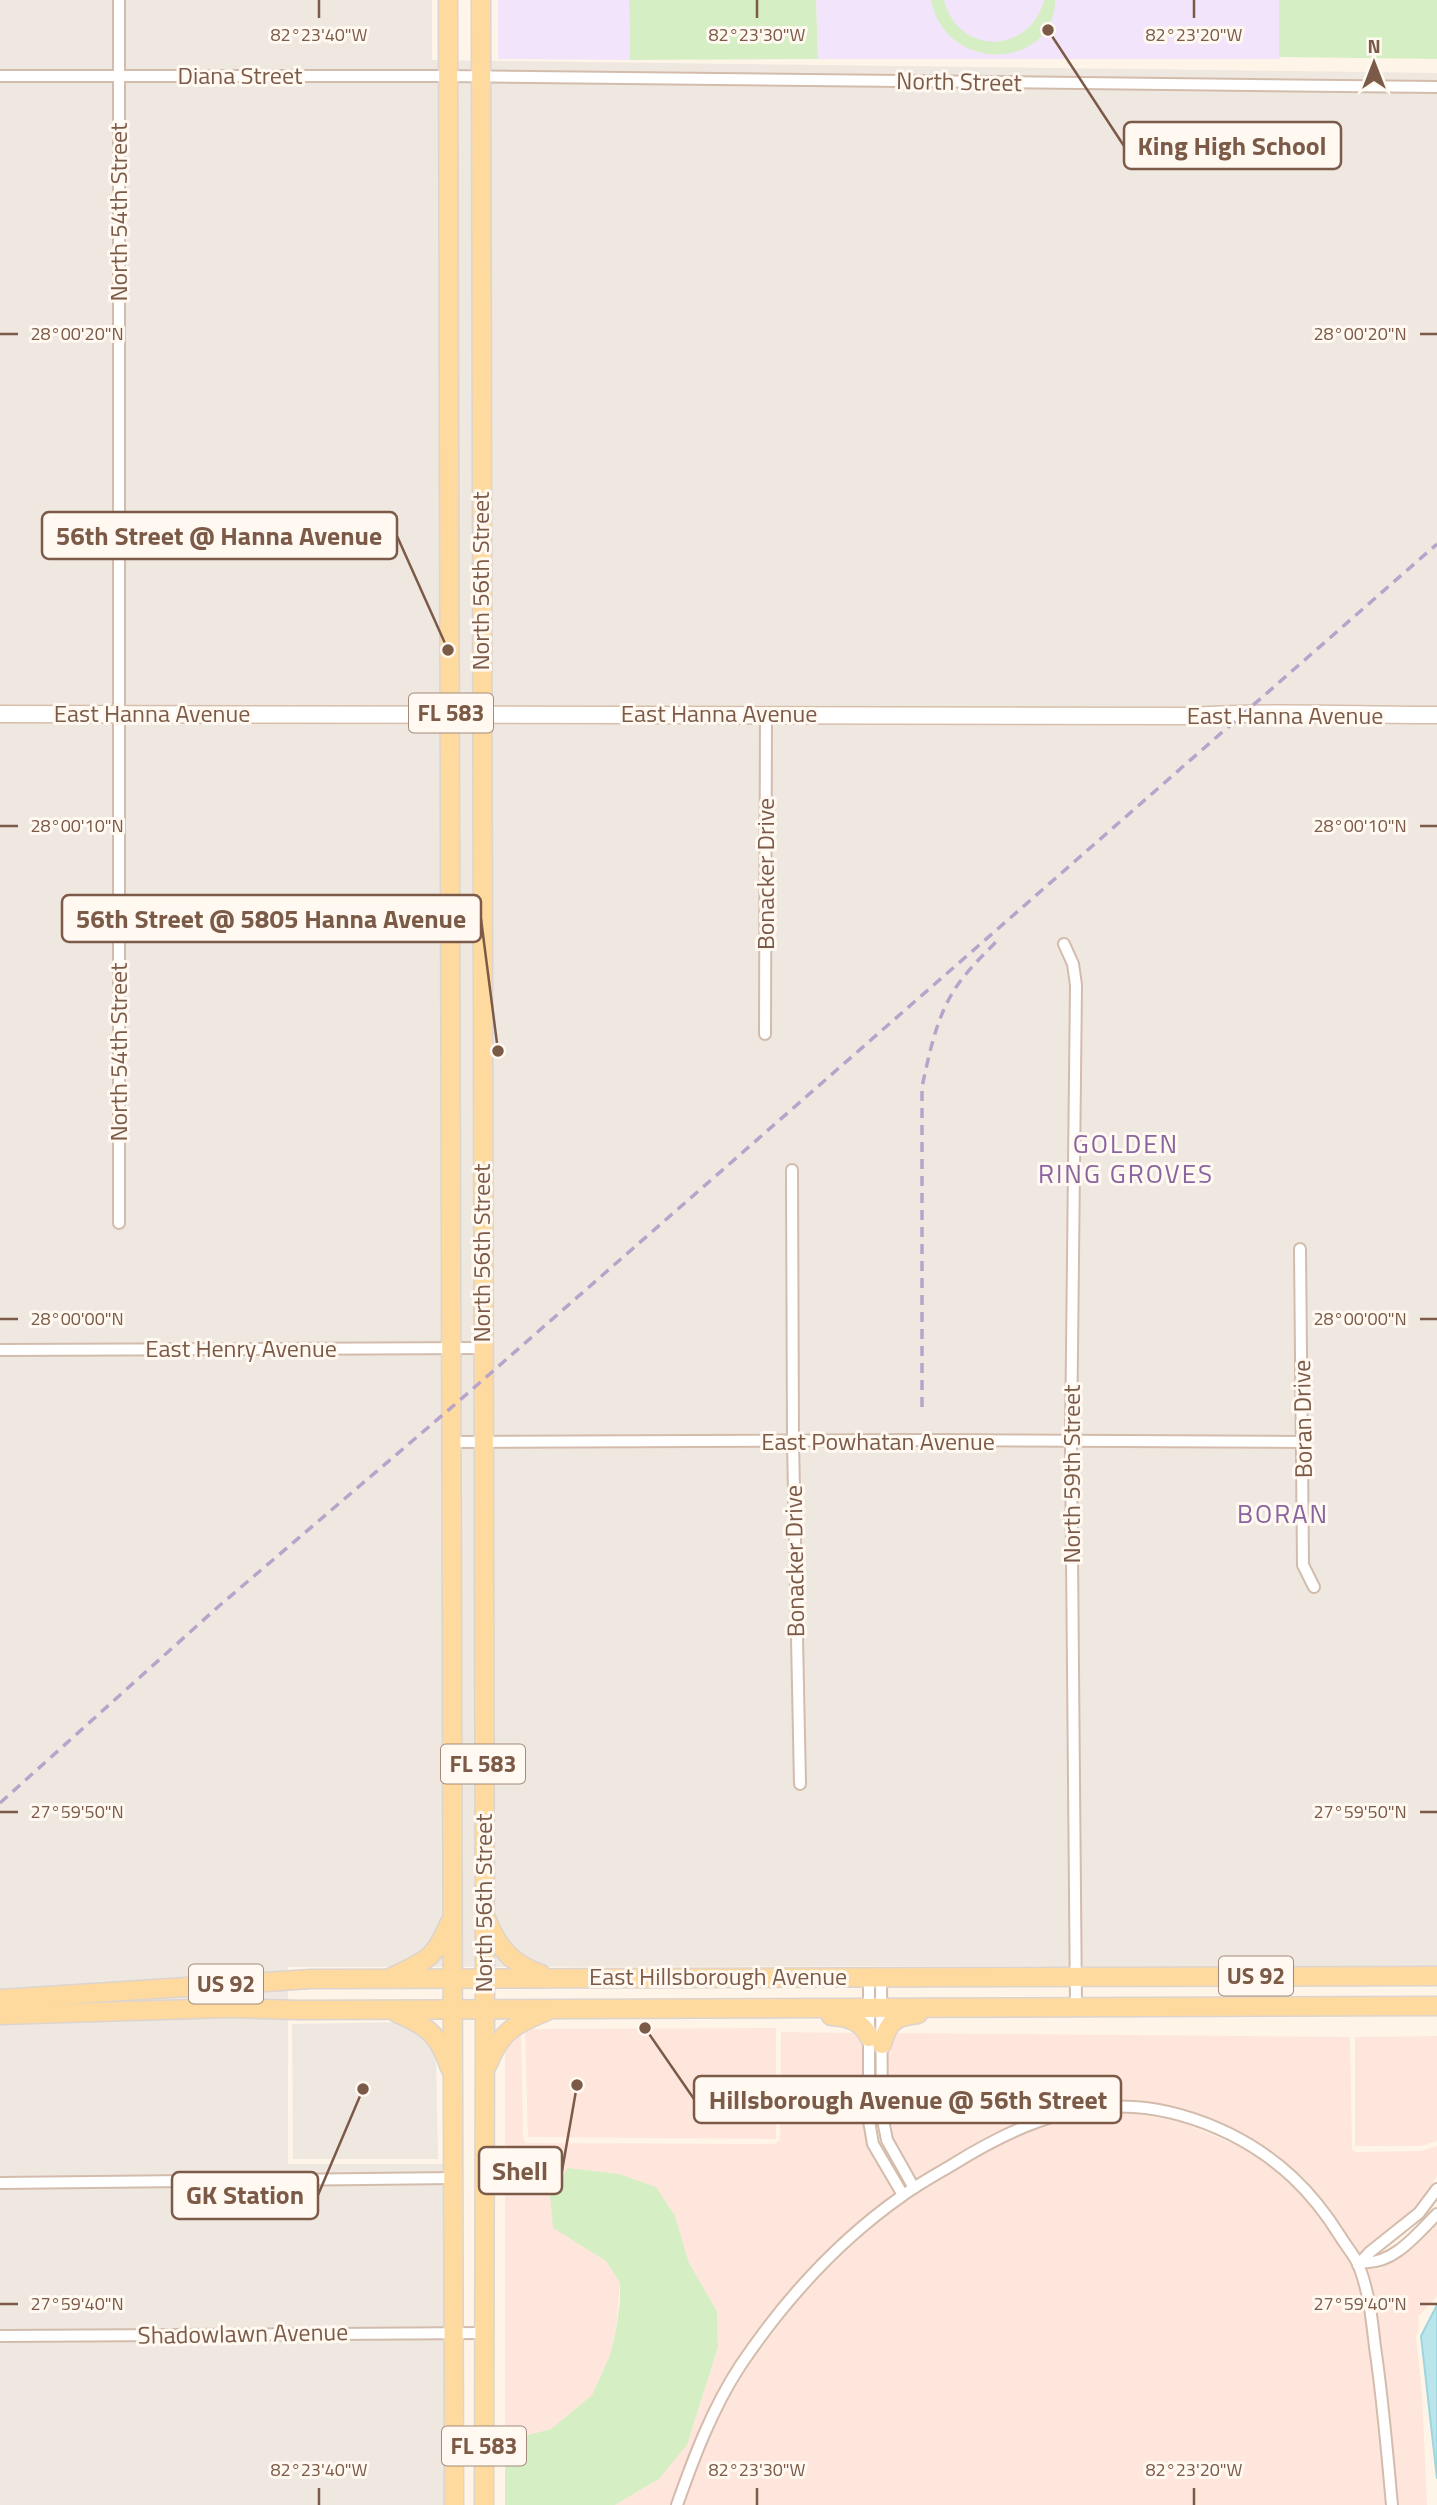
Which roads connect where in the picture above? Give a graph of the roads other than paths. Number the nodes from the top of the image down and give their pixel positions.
1 (119, 0) edge
2 (448, 0) edge
3 (481, 0) edge
4 (0, 76) edge
5 (119, 76) junction
6 (448, 76) junction
7 (480, 77) junction
8 (1437, 87) edge
9 (481, 471) junction
10 (450, 472) junction
11 (120, 713) junction
12 (451, 713) junction
13 (482, 713) junction
14 (0, 714) edge
15 (766, 714) junction
16 (1437, 715) edge
17 (1064, 944) dead end
18 (451, 1030) junction
19 (482, 1030) junction
20 (765, 1034) dead end
21 (792, 1170) dead end
22 (119, 1223) dead end
23 (1300, 1249) dead end
24 (452, 1348) junction
25 (482, 1348) junction
26 (0, 1350) edge
27 (453, 1442) junction
28 (482, 1442) junction
29 (793, 1442) junction
30 (1071, 1442) junction
31 (1304, 1442) junction
32 (1314, 1587) dead end
33 (800, 1784) dead end
34 (484, 1912) junction
35 (453, 1915) junction
36 (1075, 1976) junction
37 (1437, 1976) edge
38 (875, 1977) junction
39 (484, 1978) junction
40 (551, 1978) junction
41 (388, 1979) junction
42 (453, 1979) junction
43 (0, 1999) edge
44 (1437, 2006) edge
45 (876, 2007) junction
46 (947, 2007) junction
47 (1076, 2007) junction
48 (786, 2008) junction
49 (386, 2009) junction
50 (453, 2009) junction
51 (485, 2009) junction
52 (554, 2009) junction
53 (0, 2015) edge
54 (876, 2041) junction
55 (485, 2071) junction
56 (453, 2078) junction
57 (454, 2178) junction
58 (0, 2183) edge
59 (914, 2188) junction
60 (1437, 2189) edge
61 (903, 2195) junction
62 (1437, 2214) edge
63 (1361, 2263) junction
64 (453, 2331) junction
65 (485, 2333) junction
66 (0, 2336) edge
67 (454, 2505) edge
68 (484, 2505) edge
69 (677, 2505) edge
70 (1392, 2505) edge

1 - 5 street, North 54th Street
2 - 6 main road, North 56th Street / FL 583
3 - 7 main road, North 56th Street / FL 583
4 - 5 street, Diana Street
5 - 6 street, Diana Street
5 - 11 street, North 54th Street
6 - 7 street, Diana Street
6 - 10 main road, North 56th Street / FL 583
7 - 8 street, North Street
7 - 9 main road, North 56th Street / FL 583
9 - 10 main road
9 - 13 main road, North 56th Street / FL 583
10 - 12 main road, North 56th Street / FL 583
11 - 12 street, East Hanna Avenue
11 - 14 street, East Hanna Avenue
11 - 22 street, North 54th Street
12 - 13 street, East Hanna Avenue
12 - 18 main road, North 56th Street / FL 583
13 - 15 street, East Hanna Avenue
13 - 19 main road, North 56th Street / FL 583
15 - 16 street, East Hanna Avenue
15 - 20 street, Bonacker Drive
17 - 30 street, North 59th Street
18 - 19 main road
18 - 24 main road, North 56th Street / FL 583
19 - 25 main road, North 56th Street / FL 583
21 - 29 street, Bonacker Drive
23 - 31 street, Boran Drive
24 - 25 street, East Henry Avenue
24 - 26 street, East Henry Avenue
24 - 27 main road, North 56th Street / FL 583
25 - 28 main road, North 56th Street / FL 583
27 - 28 street, East Powhatan Avenue
27 - 35 main road, North 56th Street / FL 583
28 - 29 street, East Powhatan Avenue
28 - 34 main road, North 56th Street / FL 583
29 - 30 street, East Powhatan Avenue
29 - 33 street, Bonacker Drive
30 - 31 street, East Powhatan Avenue
30 - 36 street, North 59th Street
31 - 32 street, Boran Drive
34 - 39 main road, North 56th Street / FL 583
34 - 40 main road
35 - 41 main road
35 - 42 main road, North 56th Street / FL 583
36 - 37 main road, East Hillsborough Avenue / US 92
36 - 38 main road, East Hillsborough Avenue / US 92
36 - 47 street, North 59th Street
38 - 40 main road, East Hillsborough Avenue / US 92
38 - 45 street
39 - 40 main road, East Hillsborough Avenue / US 92
39 - 42 main road, East Hillsborough Avenue / US 92
39 - 51 main road, North 56th Street / FL 583
41 - 42 main road, East Hillsborough Avenue / US 92
41 - 43 main road, East Hillsborough Avenue / US 92
42 - 50 main road, North 56th Street / FL 583
44 - 47 main road, East Hillsborough Avenue / US 92
45 - 46 main road, East Hillsborough Avenue / US 92
45 - 48 main road, East Hillsborough Avenue / US 92
45 - 54 street
46 - 47 main road, East Hillsborough Avenue / US 92
46 - 54 main road
48 - 52 main road, East Hillsborough Avenue / US 92
48 - 54 main road
49 - 50 main road, East Hillsborough Avenue / US 92
49 - 53 main road, East Hillsborough Avenue / US 92
49 - 56 main road
50 - 51 main road, East Hillsborough Avenue / US 92
50 - 56 main road, North 56th Street / FL 583
51 - 52 main road, East Hillsborough Avenue / US 92
51 - 55 main road, North 56th Street / FL 583
52 - 55 main road
54 - 59 street
54 - 61 street
55 - 65 main road, North 56th Street / FL 583
56 - 57 main road, North 56th Street / FL 583
57 - 58 street
57 - 64 main road, North 56th Street / FL 583
59 - 61 street
59 - 63 street
60 - 63 street
61 - 69 street
62 - 63 street
63 - 70 street
64 - 65 street, Shadowlawn Avenue
64 - 66 street, Shadowlawn Avenue
64 - 67 main road, North 56th Street / FL 583
65 - 68 main road, North 56th Street / FL 583

